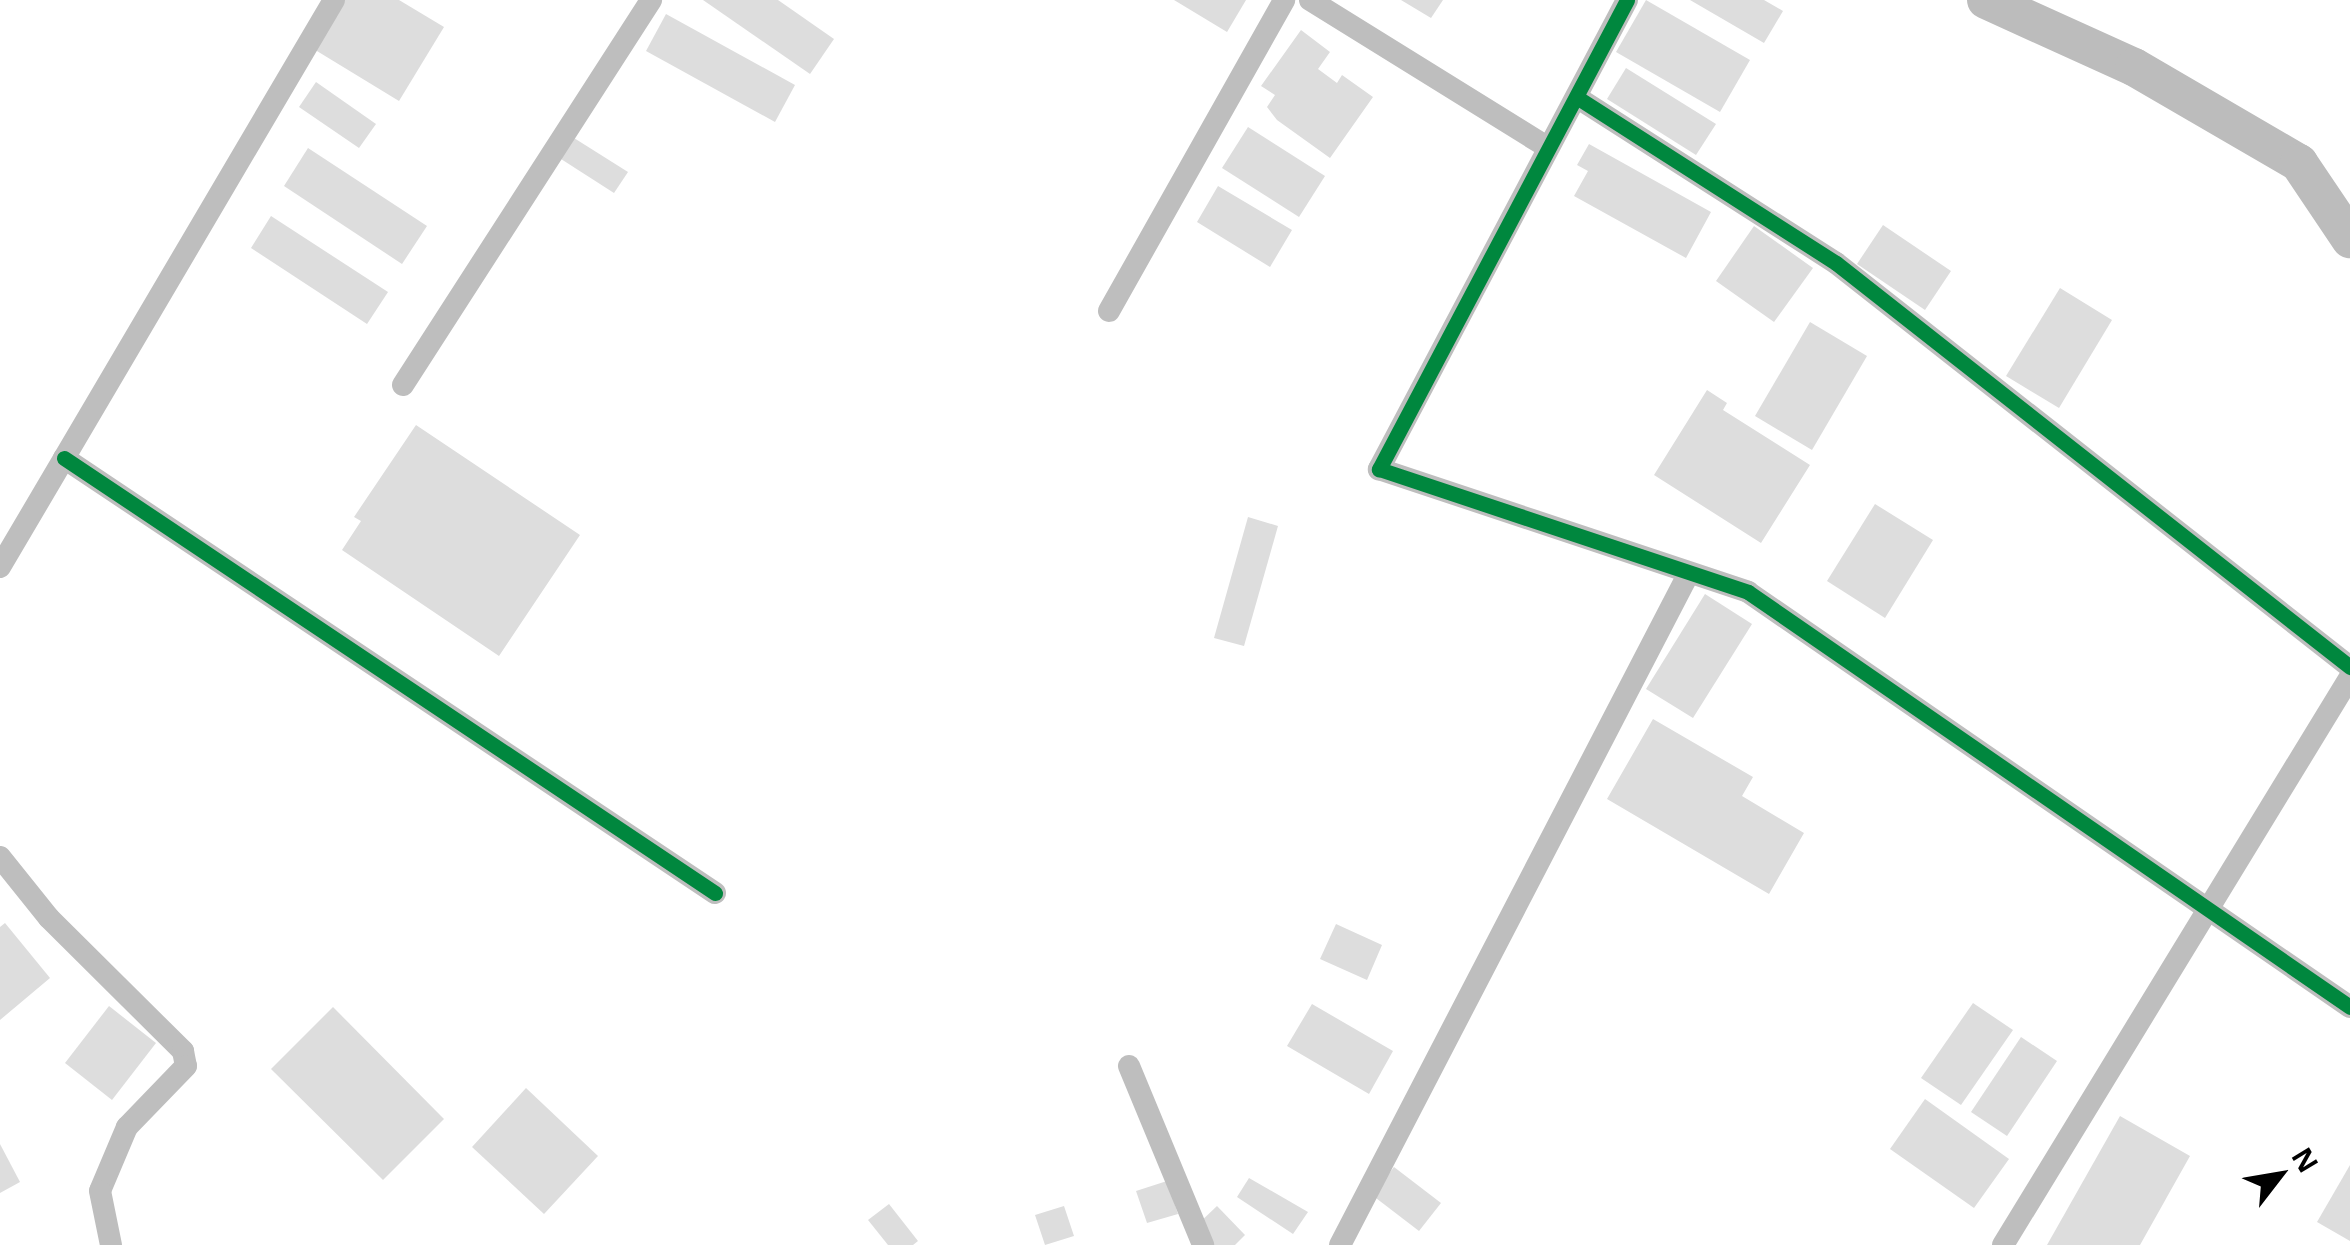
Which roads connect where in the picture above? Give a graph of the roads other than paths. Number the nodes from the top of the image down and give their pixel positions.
1 (334, 0) edge
2 (651, 0) edge
3 (1284, 0) edge
4 (1310, 0) edge
5 (1627, 0) edge
6 (1578, 98) junction
7 (1547, 147) junction
8 (1109, 311) dead end
9 (403, 385) dead end
10 (64, 458) junction
11 (0, 567) edge
12 (1689, 572) junction
13 (2350, 667) edge
14 (2350, 677) edge
15 (0, 857) edge
16 (715, 893) dead end
17 (2209, 908) junction
18 (2350, 1007) edge
19 (1129, 1066) dead end
20 (110, 1245) edge
21 (1203, 1245) edge
22 (1340, 1245) edge
23 (2004, 1245) edge

1 - 10 street
2 - 9 street
3 - 8 street
4 - 7 street
5 - 6 street
6 - 7 street
6 - 13 street
7 - 12 street
10 - 11 street
10 - 16 street
12 - 17 street
12 - 22 street
14 - 17 street
15 - 20 street
17 - 18 street
17 - 23 street
19 - 21 street

